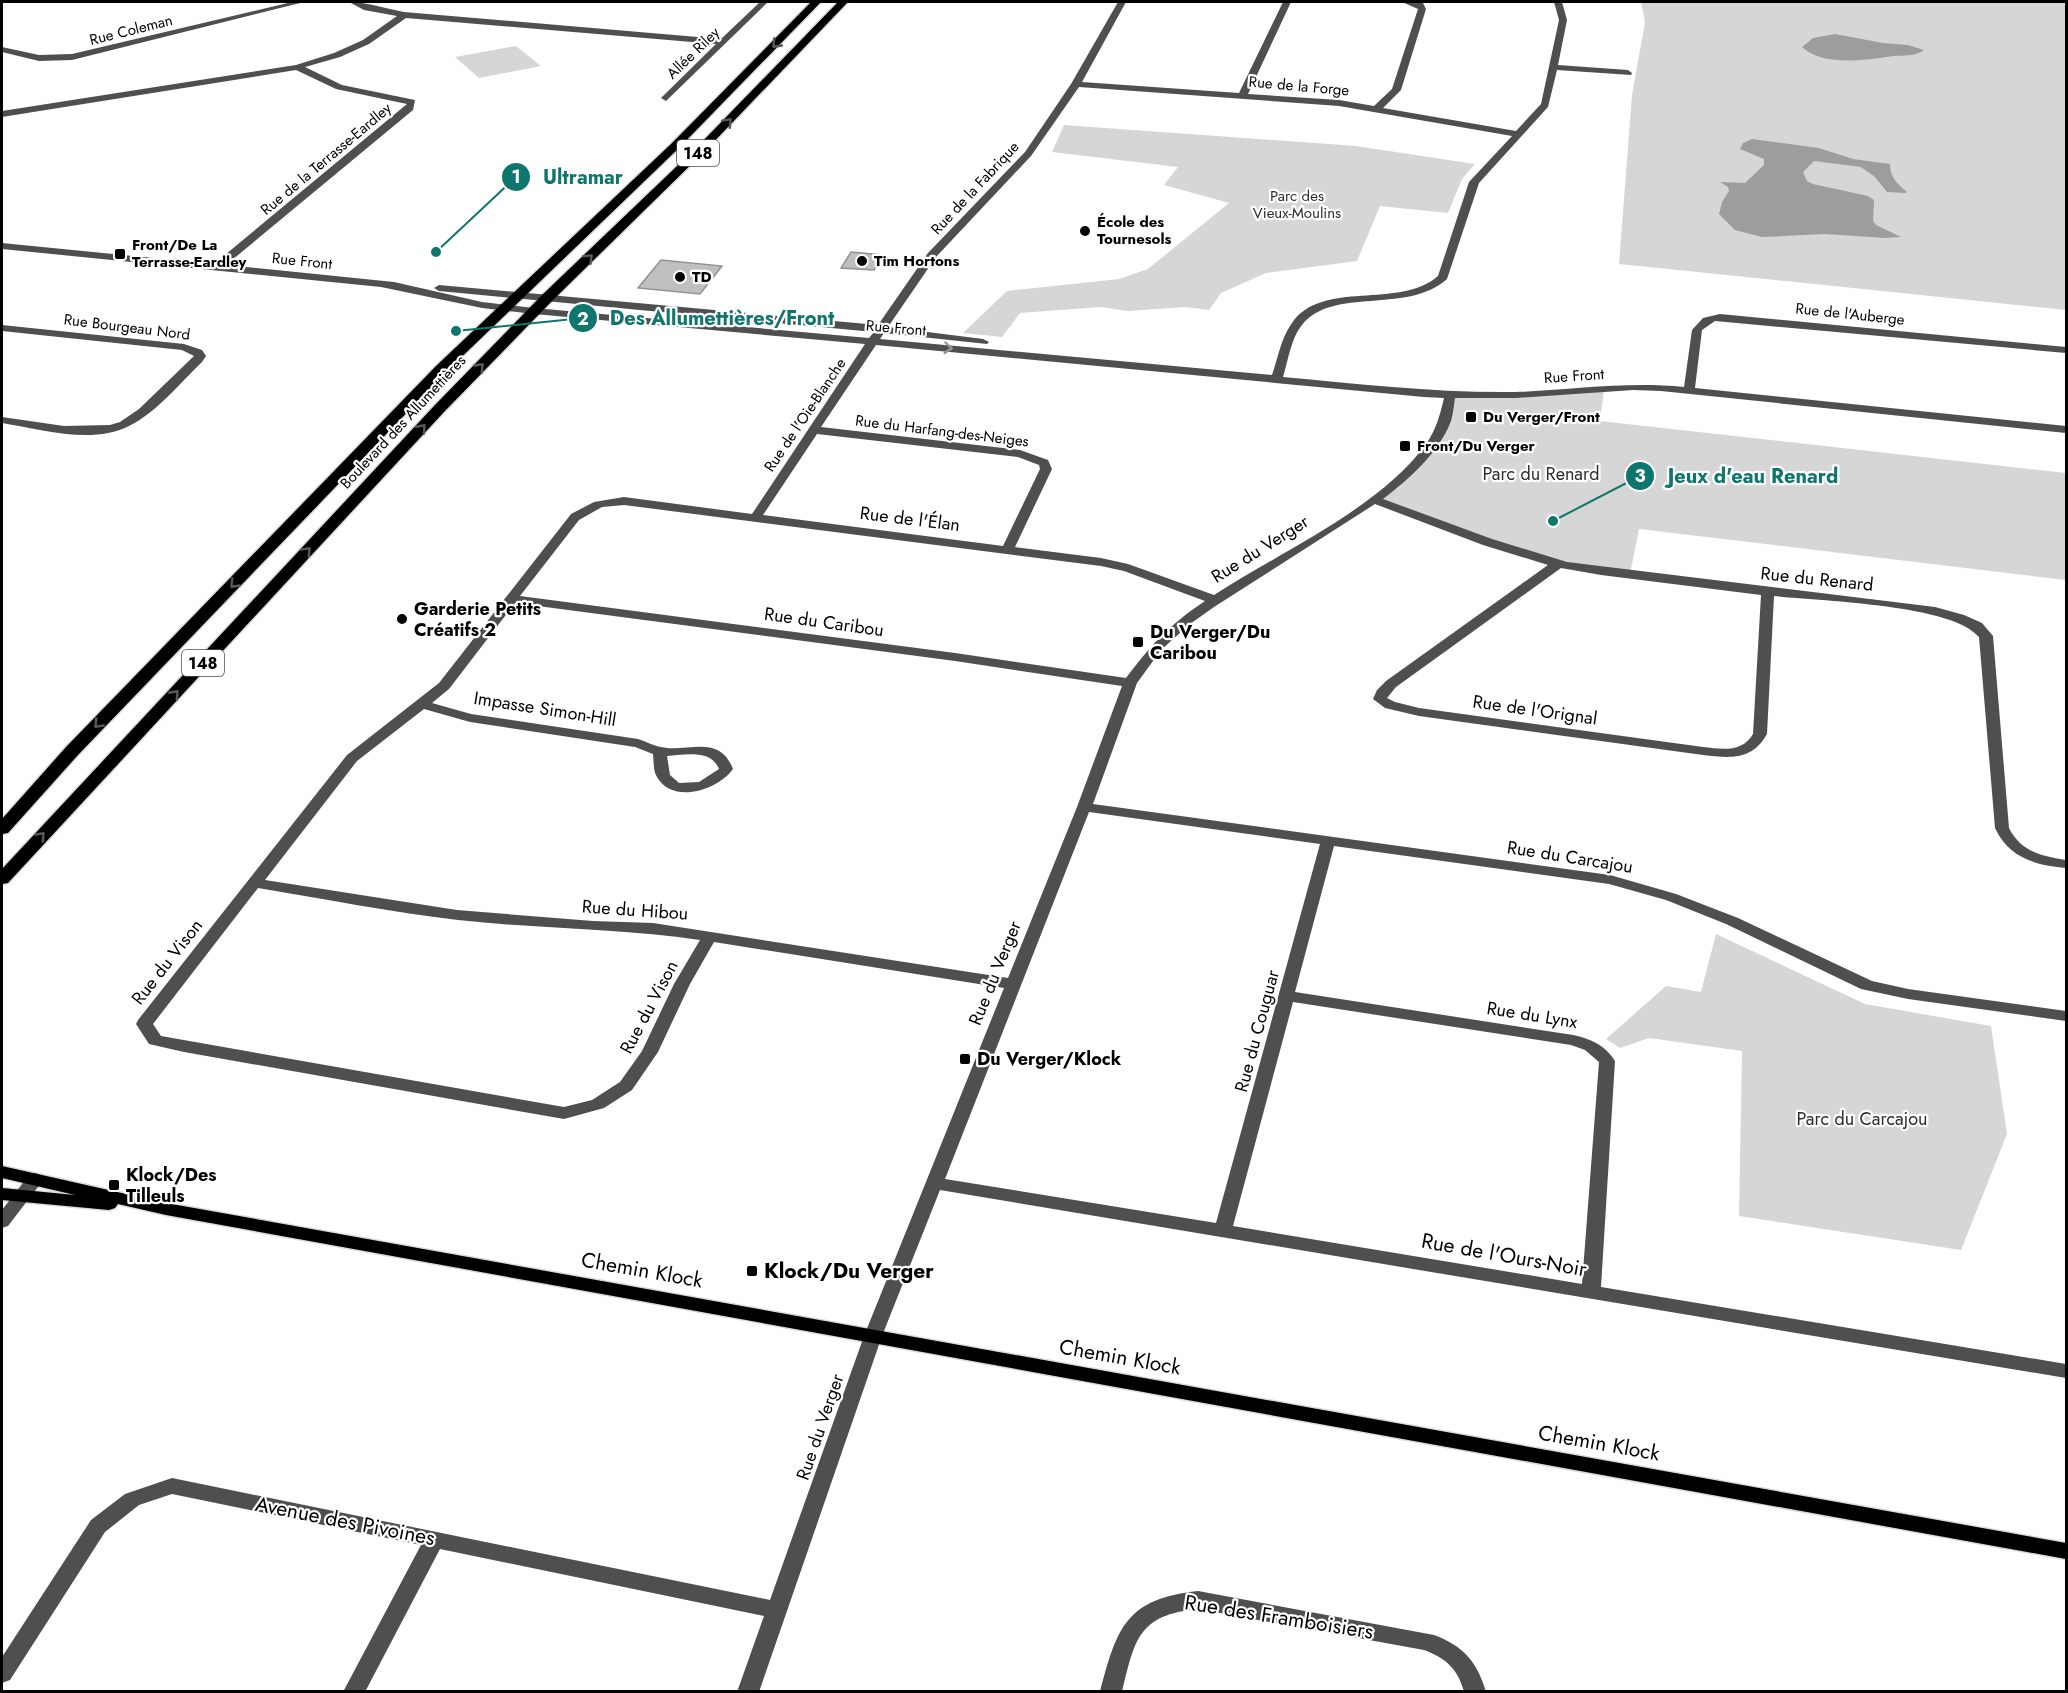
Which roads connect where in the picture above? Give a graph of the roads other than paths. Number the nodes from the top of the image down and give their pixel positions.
1 (300, 2) edge
2 (353, 2) edge
3 (764, 2) edge
4 (816, 2) edge
5 (843, 2) edge
6 (1122, 2) edge
7 (1287, 2) edge
8 (1406, 2) edge
9 (1558, 2) edge
10 (404, 15) junction
11 (723, 42) junction
12 (2, 50) edge
13 (297, 67) junction
14 (1555, 67) junction
15 (1628, 73) dead end
16 (1076, 84) junction
17 (1242, 96) junction
18 (666, 98) dead end
19 (1377, 109) junction
20 (2, 114) edge
21 (1518, 134) junction
22 (2, 246) edge
23 (217, 267) junction
24 (385, 285) junction
25 (518, 295) junction
26 (547, 298) junction
27 (505, 308) junction
28 (534, 311) junction
29 (2, 328) edge
30 (881, 329) junction
31 (872, 342) junction
32 (2067, 351) edge
33 (1083, 360) junction
34 (1276, 380) junction
35 (1689, 390) junction
36 (1449, 396) junction
37 (2, 420) edge
38 (813, 430) junction
39 (2067, 430) edge
40 (1375, 500) junction
41 (597, 504) joint
42 (754, 518) junction
43 (1008, 549) junction
44 (1558, 564) junction
45 (1768, 592) junction
46 (512, 599) junction
47 (1214, 600) junction
48 (1130, 683) junction
49 (424, 705) junction
50 (660, 752) dead end
51 (1084, 807) junction
52 (2, 829) edge
53 (1328, 841) junction
54 (2067, 864) edge
55 (2, 879) edge
56 (254, 883) junction
57 (710, 936) junction
58 (1013, 984) junction
59 (1286, 996) junction
60 (2067, 1016) edge
61 (2, 1172) edge
62 (35, 1179) junction
63 (934, 1183) junction
64 (2, 1194) edge
65 (20, 1196) junction
66 (166, 1209) junction
67 (2, 1222) edge
68 (1223, 1230) junction
69 (1591, 1293) junction
70 (873, 1336) junction
71 (2067, 1371) edge
72 (435, 1539) junction
73 (2067, 1551) edge
74 (776, 1610) junction
75 (2, 1674) edge
76 (354, 1692) edge
77 (748, 1692) edge
78 (1110, 1692) edge
79 (1474, 1692) edge

1 - 12 street, Rue Coleman
2 - 10 street
3 - 11 street, Allée Riley
4 -> 25 highway, Boulevard des Allumettières / 148
26 -> 5 highway, Boulevard des Allumettières / 148
6 - 16 street, Rue de la Fabrique
7 - 17 street
8 - 19 street
9 - 14 street
10 - 11 street
10 - 13 street
11 - 18 street, Allée Riley
13 - 20 street
13 - 23 street, Rue de la Terrasse-Eardley
14 - 15 street
14 - 21 street
16 - 17 street, Rue de la Forge
16 - 30 street, Rue de la Fabrique
17 - 19 street, Rue de la Forge
19 - 21 street, Rue de la Forge
21 - 34 street
22 - 23 street, Rue Front
23 - 24 street, Rue Front
24 - 25 street, Rue Front
24 - 27 street, Rue Front
25 - 26 street, Rue Front
25 - 27 highway, Boulevard des Allumettières / 148
26 - 28 highway, Boulevard des Allumettières / 148
26 - 30 street, Rue Front
27 - 28 street, Rue Front
27 -> 52 highway, Boulevard des Allumettières / 148
28 - 31 street, Rue Front
55 -> 28 highway, Boulevard des Allumettières / 148
29 - 37 street, Rue Bourgeau Nord
30 - 31 street, Rue de l'Oie-Blanche
30 - 33 street, Rue Front
31 -> 33 street, Rue Front
31 - 38 street, Rue de l'Oie-Blanche
32 - 35 street, Rue de l'Auberge
33 - 34 street, Rue Front
34 - 36 street, Rue Front
35 - 36 street, Rue Front
35 - 39 street, Rue Front
36 - 40 street, Rue du Verger
38 - 42 street, Rue de l'Oie-Blanche
38 - 43 street, Rue du Harfang-des-Neiges
40 - 44 street, Rue du Renard
40 - 47 street, Rue du Verger
41 - 42 street, Rue de l'Élan
41 - 46 street, Rue du Vison
42 - 43 street, Rue de l'Élan
43 - 47 street, Rue de l'Élan
44 - 45 street, Rue du Renard
44 - 45 street, Rue de l'Orignal
45 - 54 street, Rue du Renard
46 - 48 street, Rue du Caribou
46 - 49 street, Rue du Vison
47 - 48 street, Rue du Verger
48 - 51 street, Rue du Verger
49 - 50 street, Impasse Simon-Hill
49 - 56 street, Rue du Vison
51 - 53 street, Rue du Carcajou
51 - 58 street, Rue du Verger
53 - 59 street, Rue du Couguar
53 - 60 street, Rue du Carcajou
56 - 57 street, Rue du Hibou
56 - 57 street, Rue du Vison
57 - 58 street, Rue du Hibou
58 - 63 street, Rue du Verger
59 - 68 street, Rue du Couguar
59 - 69 street, Rue du Lynx
61 - 62 main road, Chemin Klock
62 - 65 street
62 - 66 main road, Chemin Klock
63 - 68 street, Rue de l'Ours-Noir
63 - 70 street, Rue du Verger
64 - 65 main road, Chemin Klock
65 - 66 main road, Chemin Klock
65 - 67 street
66 - 70 main road, Chemin Klock
68 - 69 street, Rue de l'Ours-Noir
69 - 71 street, Rue de l'Ours-Noir
70 - 73 main road, Chemin Klock
70 - 74 street, Rue du Verger
72 - 74 street, Avenue des Pivoines
72 - 75 street, Avenue des Pivoines
72 - 76 street
74 - 77 street, Rue du Verger
78 - 79 street, Rue des Framboisiers

